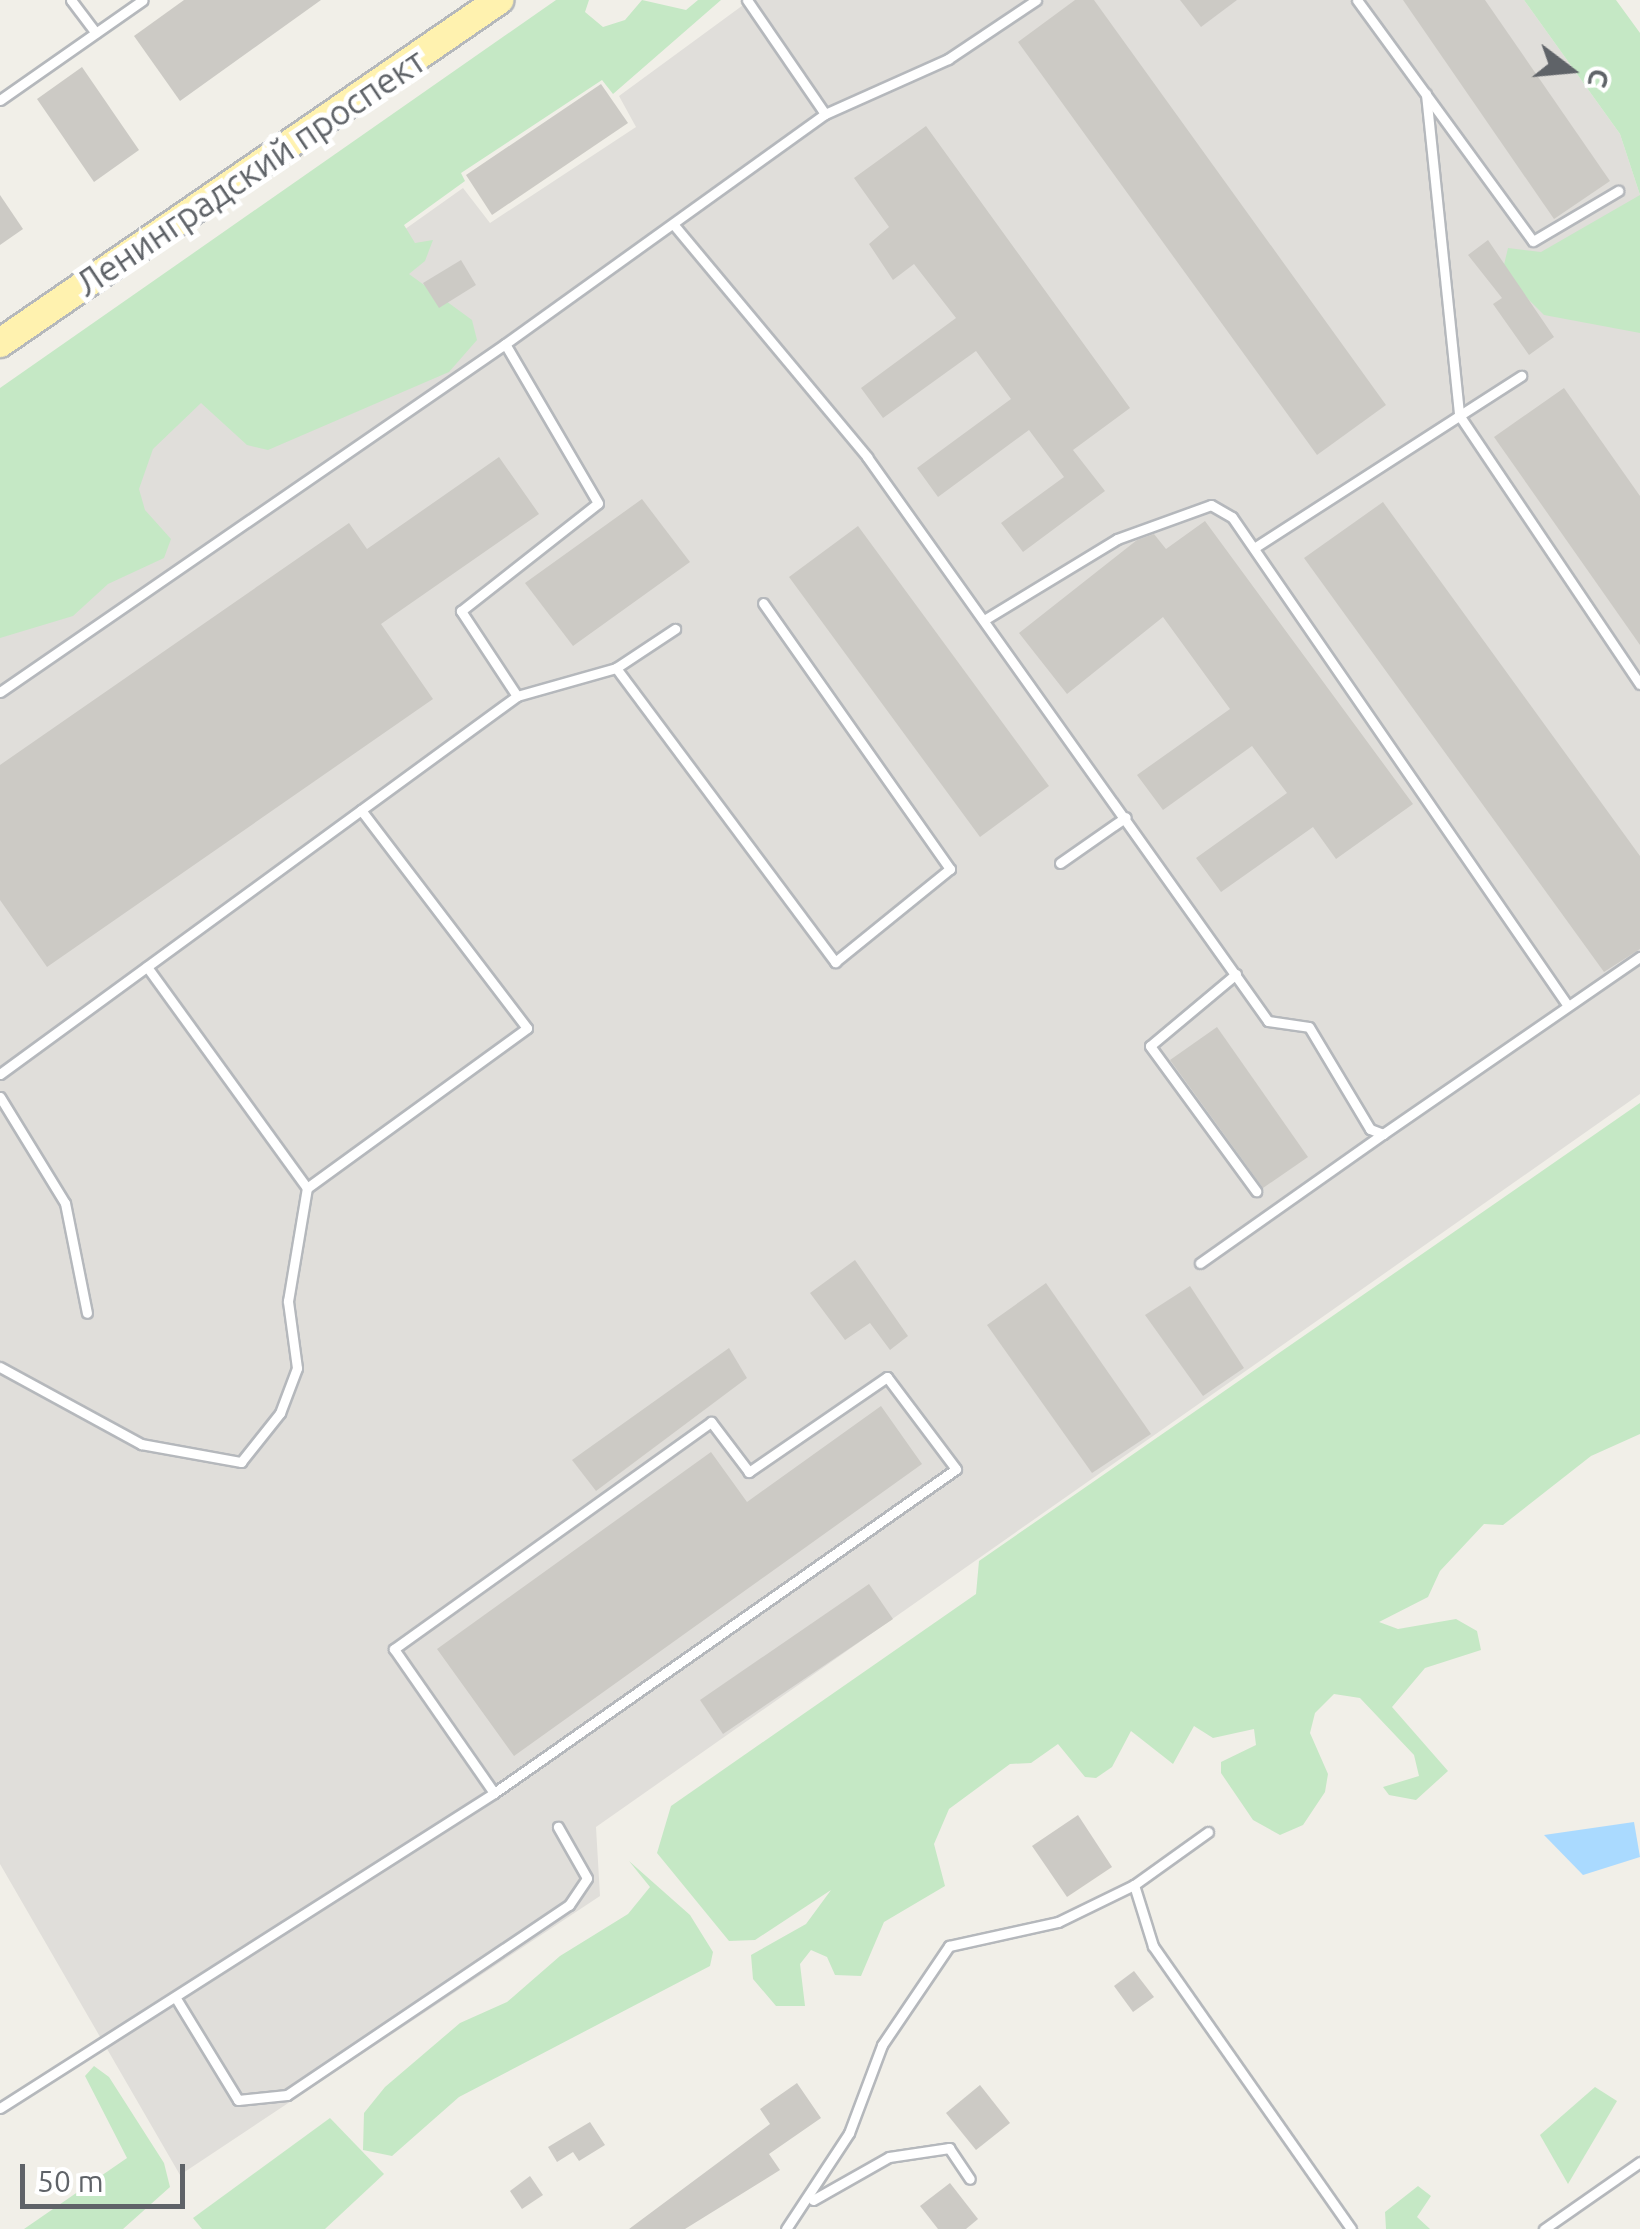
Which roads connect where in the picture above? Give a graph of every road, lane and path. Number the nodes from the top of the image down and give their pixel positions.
1 (70, 0) edge
2 (142, 0) edge
3 (499, 0) edge
4 (746, 0) edge
5 (1036, 0) edge
6 (1357, 0) edge
7 (96, 33) junction
8 (1426, 94) junction
9 (0, 100) edge
10 (825, 114) junction
11 (1618, 192) dead end
12 (674, 226) junction
13 (0, 343) edge
14 (504, 344) junction
15 (1521, 376) dead end
16 (1459, 416) junction
17 (1254, 548) junction
18 (763, 603) dead end
19 (984, 620) junction
20 (676, 629) dead end
21 (616, 668) junction
22 (1640, 684) edge
23 (0, 692) edge
24 (517, 696) junction
25 (361, 810) junction
26 (1126, 816) junction
27 (1060, 863) dead end
28 (1640, 958) edge
29 (147, 966) junction
30 (1236, 974) junction
31 (1566, 1002) junction
32 (0, 1074) edge
33 (0, 1097) edge
34 (1382, 1134) junction
35 (306, 1188) junction
36 (1256, 1192) dead end
37 (1200, 1263) dead end
38 (87, 1313) dead end
39 (0, 1368) edge
40 (494, 1794) junction
41 (558, 1828) dead end
42 (1208, 1832) dead end
43 (1134, 1885) junction
44 (177, 2000) junction
45 (0, 2108) edge
46 (1640, 2162) edge
47 (970, 2179) dead end
48 (810, 2202) junction
49 (786, 2229) edge
50 (1351, 2229) edge
51 (1544, 2229) edge

1 - 7 lane
2 - 7 lane
3 - 13 main road, Ленинградский проспект
4 - 10 lane
5 - 10 lane
6 - 8 lane
7 - 9 lane
8 - 11 lane
8 - 16 lane
10 - 12 lane
12 - 14 lane
12 - 19 lane
14 - 23 lane
14 - 24 lane
15 - 16 lane
16 - 17 lane
16 - 22 lane
17 - 19 lane
17 - 31 lane
18 - 21 lane
19 - 26 lane
20 - 21 lane
21 - 24 lane
24 - 25 lane
25 - 29 lane
25 - 35 lane
26 - 27 lane
26 - 30 lane
28 - 31 lane
29 - 32 lane
29 - 35 lane
30 - 34 lane
30 - 36 lane
31 - 34 lane
33 - 38 lane
34 - 37 lane
35 - 39 lane
40 - 40 lane
40 - 44 lane
41 - 44 lane
42 - 43 lane
43 - 48 lane
43 - 50 lane
44 - 45 lane
46 - 51 lane
47 - 48 lane
48 - 49 lane

